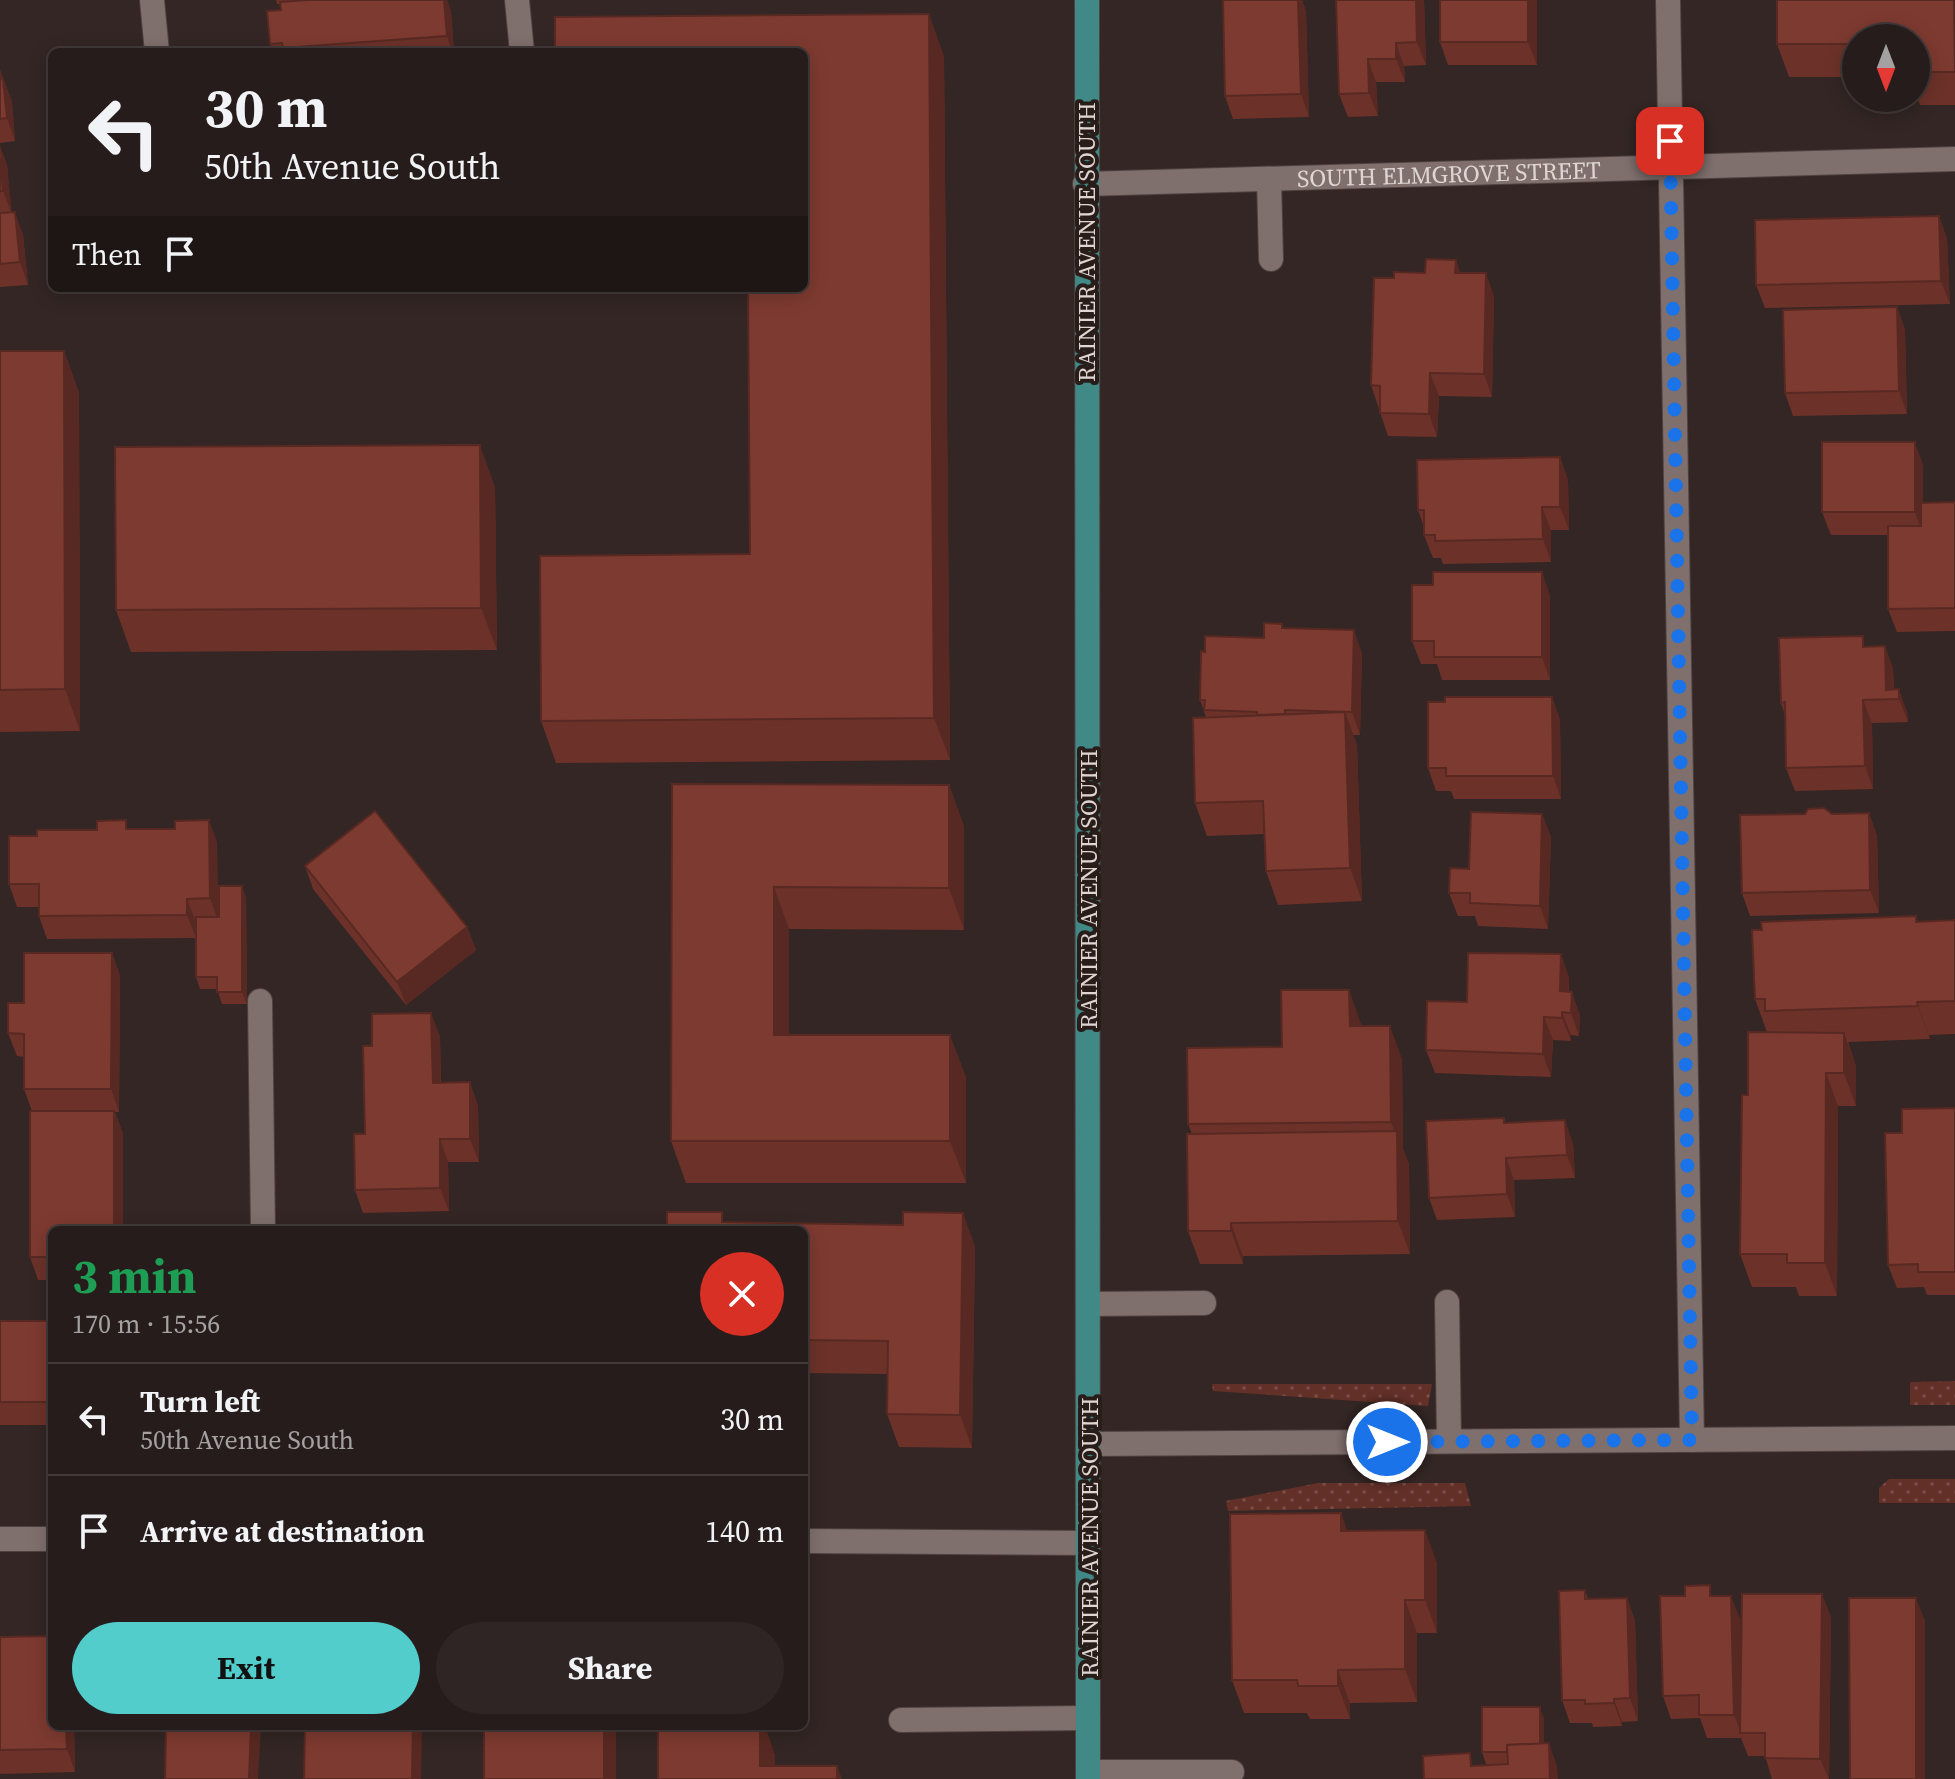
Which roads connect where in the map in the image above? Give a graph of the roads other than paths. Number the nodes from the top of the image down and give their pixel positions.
1 (152, 0) edge
2 (517, 0) edge
3 (1087, 0) edge
4 (1668, 0) edge
5 (157, 48) edge
6 (522, 48) edge
7 (1955, 159) edge
8 (1670, 169) junction
9 (1269, 179) junction
10 (1085, 184) junction
11 (1271, 259) dead end
12 (260, 1001) dead end
13 (263, 1226) edge
14 (1447, 1302) dead end
15 (1204, 1303) dead end
16 (1089, 1304) junction
17 (1955, 1438) edge
18 (1692, 1440) junction
19 (1449, 1441) junction
20 (1089, 1444) junction
21 (0, 1539) edge
22 (48, 1539) edge
23 (808, 1541) edge
24 (1088, 1543) junction
25 (1088, 1718) junction
26 (901, 1720) dead end
27 (1232, 1772) dead end
28 (1088, 1776) edge

1 - 5 street
2 - 6 street
3 - 10 main road, RAINIER AVENUE SOUTH
4 - 8 street
7 - 8 street, SOUTH ELMGROVE STREET
8 - 9 street, SOUTH ELMGROVE STREET
8 - 18 street
9 - 10 street, SOUTH ELMGROVE STREET
9 - 11 street
10 - 16 main road, RAINIER AVENUE SOUTH
12 - 13 street
14 - 19 street
15 - 16 street
16 - 20 main road, RAINIER AVENUE SOUTH
17 - 18 street
18 - 19 street
19 - 20 street
20 - 24 main road, RAINIER AVENUE SOUTH
21 - 22 street
23 - 24 street
24 - 25 main road, RAINIER AVENUE SOUTH
25 - 26 street
25 - 28 main road, RAINIER AVENUE SOUTH
27 - 28 street

